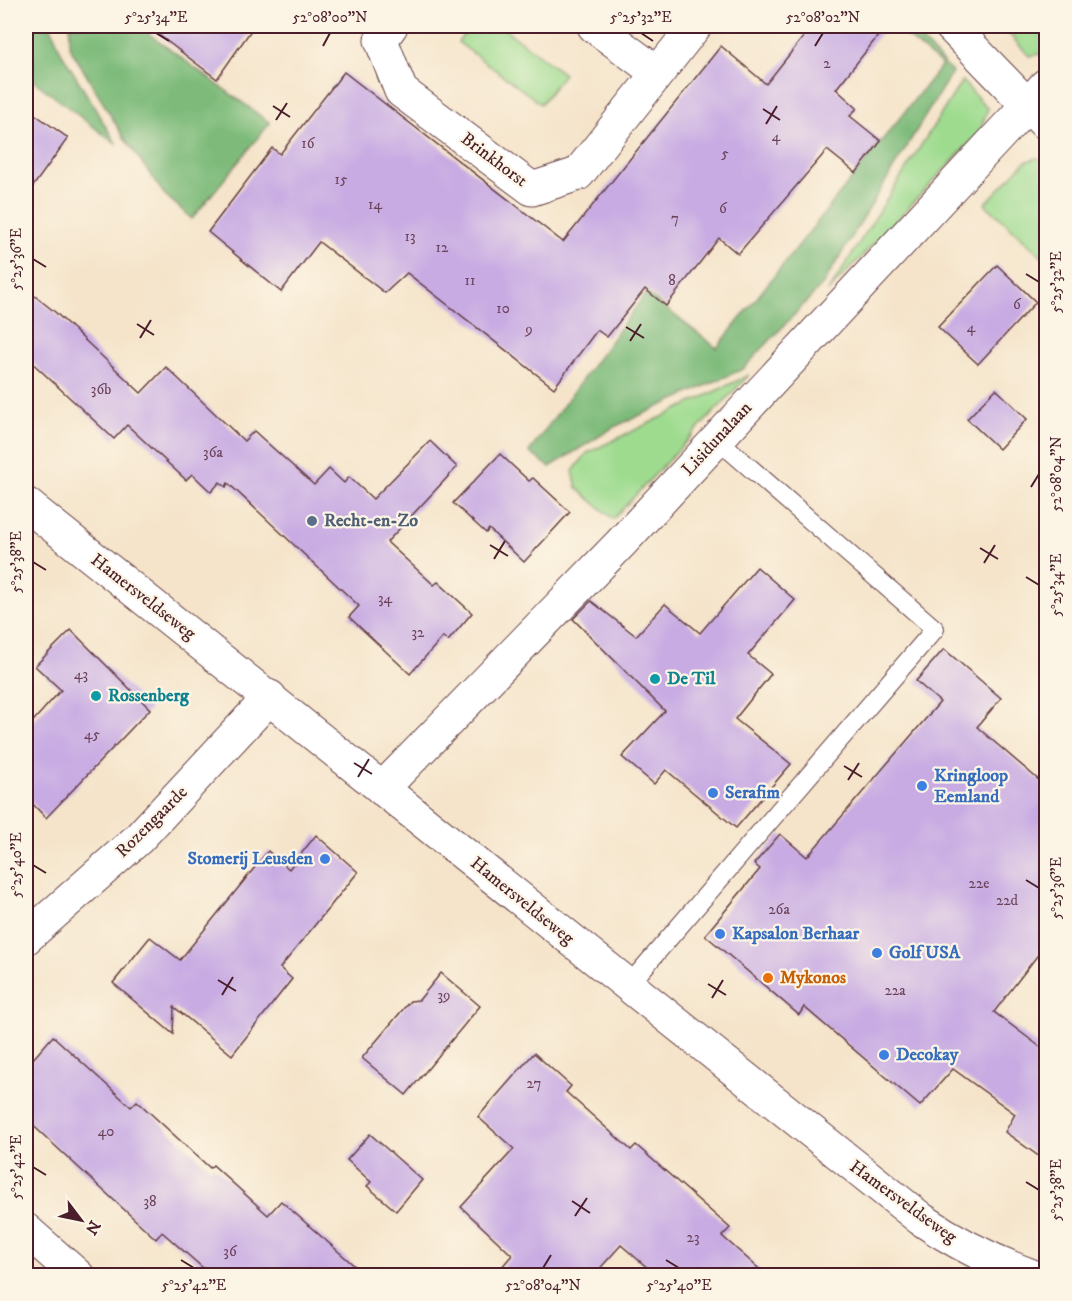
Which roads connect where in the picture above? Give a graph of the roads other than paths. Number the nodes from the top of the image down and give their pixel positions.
1 (391, 26) edge
2 (594, 26) edge
3 (695, 26) edge
4 (951, 26) edge
5 (656, 72) junction
6 (1040, 104) edge
7 (717, 439) junction
8 (26, 504) edge
9 (270, 697) junction
10 (382, 789) junction
11 (26, 938) edge
12 (627, 987) junction
13 (26, 1230) edge
14 (994, 1269) edge
15 (78, 1275) edge
16 (1032, 1275) edge

1 - 5 street, Brinkhorst
2 - 5 street
3 - 5 street, Brinkhorst
4 - 6 street
6 - 7 street, Lisidunalaan
7 - 10 street, Lisidunalaan
7 - 12 lane
8 - 9 street, Hamersveldseweg
9 - 10 street, Hamersveldseweg
9 - 11 street, Rozengaarde
10 - 12 street, Hamersveldseweg
12 - 14 street, Hamersveldseweg
13 - 15 street
14 - 16 street, Hamersveldseweg

